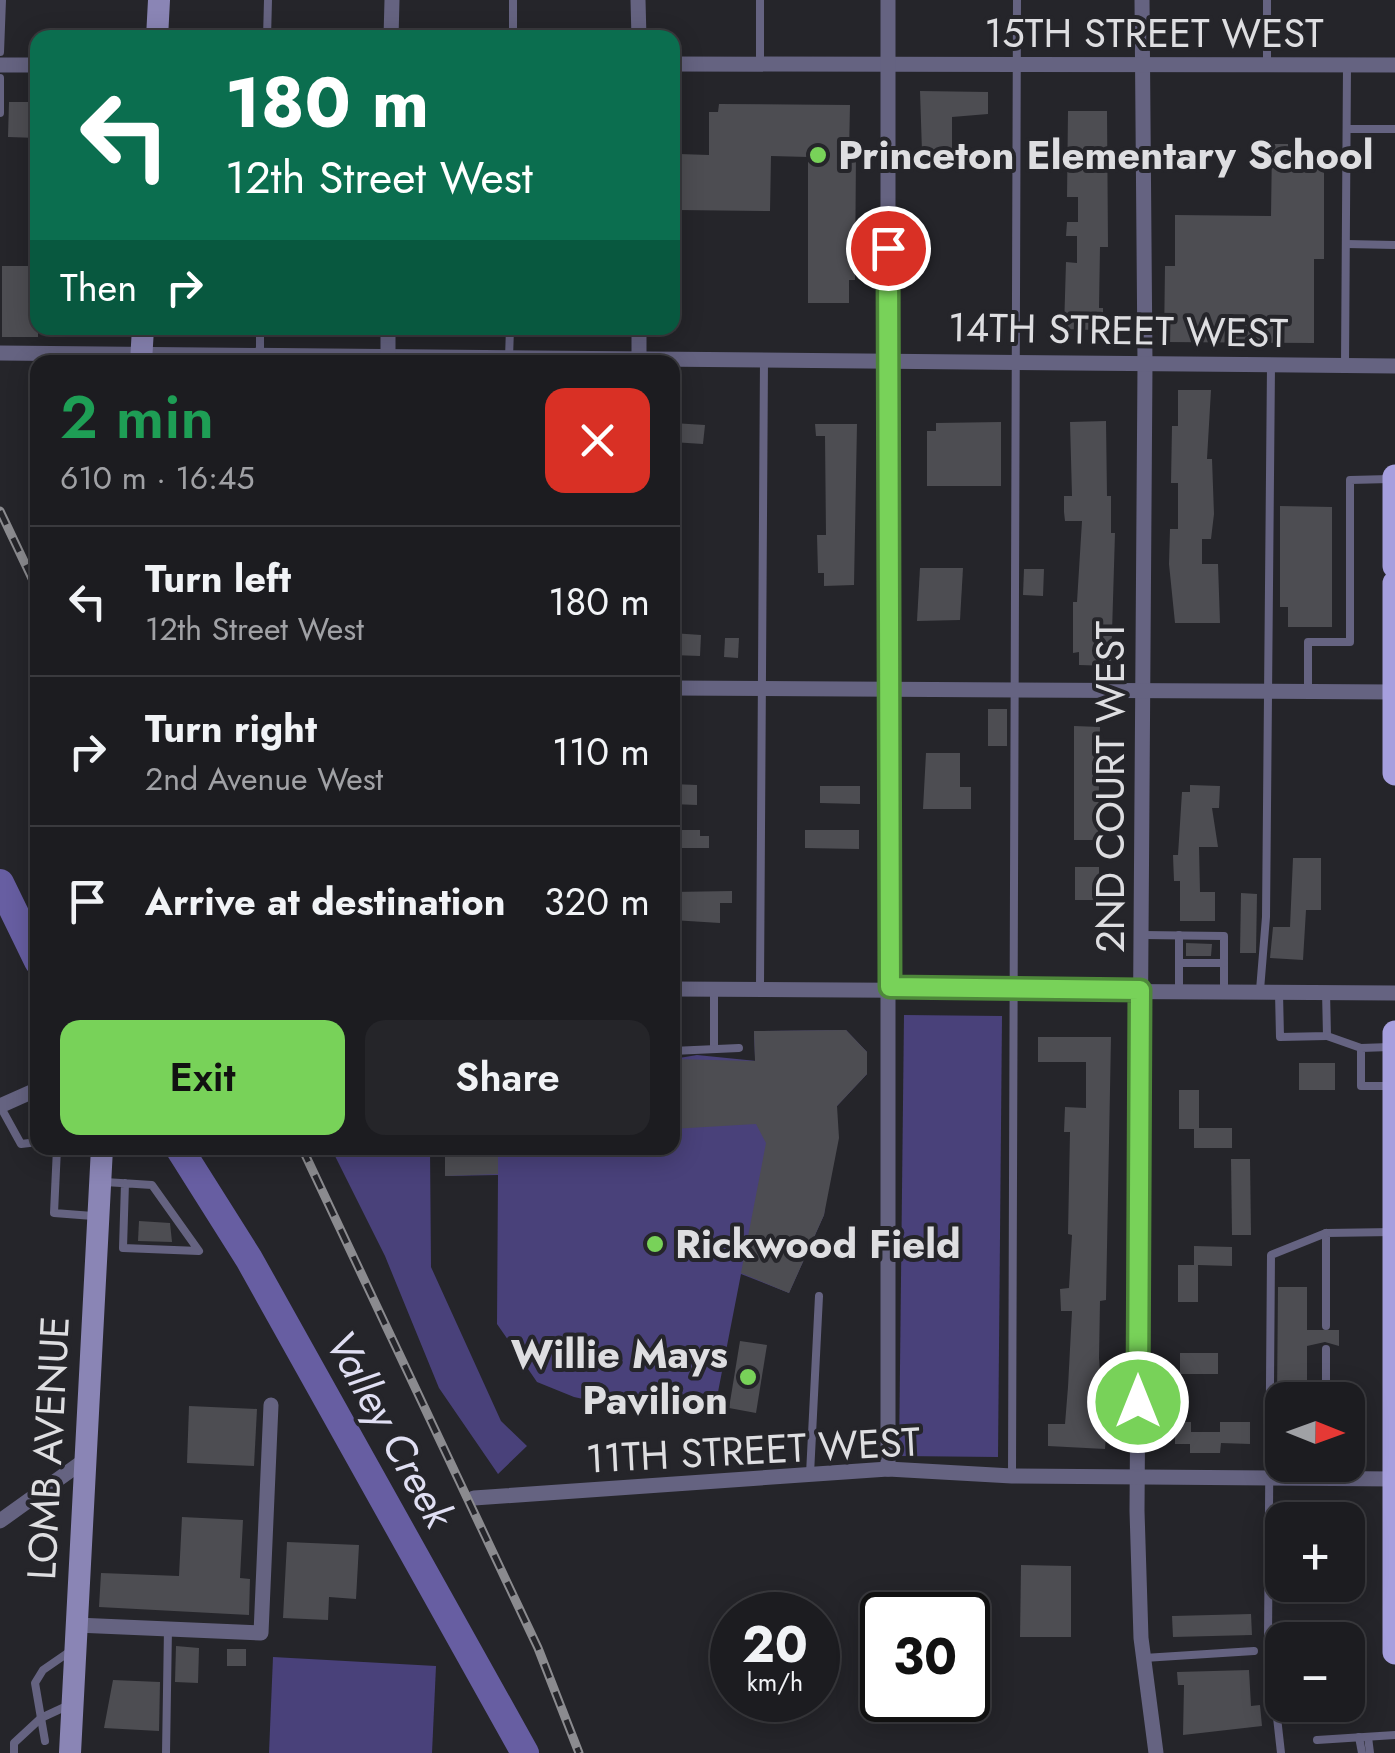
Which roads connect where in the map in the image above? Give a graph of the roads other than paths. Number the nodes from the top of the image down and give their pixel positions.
1 (2, 0) edge
2 (159, 0) edge
3 (268, 0) edge
4 (392, 0) edge
5 (513, 0) edge
6 (638, 0) edge
7 (760, 0) edge
8 (888, 0) edge
9 (1017, 0) edge
10 (1142, 0) edge
11 (1267, 0) edge
12 (157, 30) edge
13 (268, 30) edge
14 (392, 30) edge
15 (513, 30) edge
16 (639, 30) edge
17 (0, 52) edge
18 (680, 64) edge
19 (889, 64) junction
20 (1143, 64) junction
21 (0, 65) edge
22 (30, 65) edge
23 (760, 65) junction
24 (1395, 65) edge
25 (1018, 66) junction
26 (1347, 66) junction
27 (1267, 67) junction
28 (0, 78) edge
29 (0, 112) edge
30 (1347, 129) junction
31 (1395, 129) edge
32 (1346, 244) junction
33 (1395, 245) edge
34 (0, 353) edge
35 (47, 355) edge
36 (888, 359) junction
37 (680, 360) edge
38 (764, 360) junction
39 (1018, 363) junction
40 (1145, 364) junction
41 (1271, 365) junction
42 (1345, 365) junction
43 (1395, 366) edge
44 (1395, 478) edge
45 (1395, 566) edge
46 (1395, 583) edge
47 (680, 688) edge
48 (763, 688) junction
49 (1018, 688) junction
50 (887, 689) junction
51 (1143, 690) junction
52 (1266, 692) junction
53 (1308, 692) junction
54 (1395, 692) edge
55 (1395, 772) edge
56 (1141, 935) junction
57 (1179, 936) junction
58 (1179, 963) junction
59 (1224, 963) junction
60 (714, 986) junction
61 (760, 986) junction
62 (890, 987) junction
63 (680, 988) edge
64 (1014, 988) junction
65 (1140, 990) junction
66 (1179, 990) junction
67 (1224, 990) junction
68 (1260, 990) junction
69 (1279, 990) junction
70 (1326, 991) junction
71 (1395, 993) edge
72 (1395, 1033) edge
73 (1327, 1036) junction
74 (739, 1048) dead end
75 (1360, 1048) junction
76 (1395, 1048) edge
77 (714, 1049) junction
78 (680, 1051) edge
79 (1395, 1086) edge
80 (30, 1093) edge
81 (0, 1106) edge
82 (30, 1143) edge
83 (57, 1155) edge
84 (102, 1155) edge
85 (100, 1182) junction
86 (126, 1183) junction
87 (98, 1222) junction
88 (123, 1228) junction
89 (1394, 1232) edge
90 (1326, 1233) junction
91 (1394, 1266) edge
92 (818, 1296) dead end
93 (1326, 1326) dead end
94 (1394, 1332) edge
95 (1326, 1349) dead end
96 (1269, 1382) edge
97 (1326, 1382) edge
98 (271, 1406) dead end
99 (85, 1460) junction
100 (888, 1469) junction
101 (810, 1474) junction
102 (1012, 1476) junction
103 (1365, 1476) edge
104 (1137, 1477) junction
105 (1265, 1478) edge
106 (1394, 1479) edge
107 (1266, 1482) edge
108 (474, 1498) dead end
109 (0, 1521) edge
110 (168, 1628) junction
111 (76, 1636) junction
112 (1254, 1651) dead end
113 (1395, 1652) edge
114 (1144, 1658) junction
115 (72, 1703) junction
116 (41, 1718) junction
117 (1395, 1735) edge
118 (1364, 1737) junction
119 (40, 1738) dead end
120 (1344, 1738) junction
121 (1317, 1740) dead end
122 (14, 1753) edge
123 (70, 1753) edge
124 (166, 1753) edge
125 (1156, 1753) edge
126 (1281, 1753) edge
127 (1346, 1753) edge
128 (1362, 1753) edge
129 (1370, 1753) edge

1 - 17 lane
2 - 12 main road
3 - 13 lane
4 - 14 street
5 - 15 lane
6 - 16 street
7 - 23 lane
8 - 19 street
9 - 25 lane
10 - 20 street, 2ND COURT WEST
11 - 27 lane
18 - 23 street, 15TH STREET WEST
19 - 23 street, 15TH STREET WEST
19 - 25 street, 15TH STREET WEST
19 - 36 street
20 - 25 street, 15TH STREET WEST
20 - 27 street, 15TH STREET WEST
20 - 40 street, 2ND COURT WEST
21 - 22 street
24 - 26 street, 15TH STREET WEST
25 - 39 lane
26 - 27 street, 15TH STREET WEST
26 - 30 lane
28 - 29 lane
30 - 31 lane
30 - 32 lane
32 - 33 lane
32 - 42 lane
34 - 35 street, 14TH STREET WEST
36 - 38 street, 14TH STREET WEST
36 - 39 street, 14TH STREET WEST
36 - 50 street
37 - 38 street, 14TH STREET WEST
38 - 48 lane
39 - 40 street, 14TH STREET WEST
39 - 49 lane
40 - 41 street, 14TH STREET WEST
40 - 51 street, 2ND COURT WEST
41 - 42 street, 14TH STREET WEST
41 - 52 lane
42 - 43 street, 14TH STREET WEST
44 - 45 main road
44 - 53 lane
46 - 54 main road
47 - 48 street
48 - 50 street
48 - 61 lane
49 - 50 street
49 - 51 street
49 - 64 lane
50 - 62 street
51 - 52 street
51 - 56 street, 2ND COURT WEST
52 - 53 street
52 - 68 lane
53 - 54 street
54 - 55 main road
56 - 57 lane
56 - 65 street, 2ND COURT WEST
57 - 58 lane
57 - 59 lane
58 - 59 lane
58 - 66 lane
59 - 67 lane
60 - 61 street
60 - 63 street
60 - 77 lane
61 - 62 street
62 - 64 street
62 - 100 street
64 - 65 street
64 - 102 lane
65 - 66 street
65 - 104 street, 2ND COURT WEST
66 - 67 street
67 - 68 street
68 - 69 street
69 - 70 street
69 - 73 lane
70 - 71 street
70 - 73 lane
72 - 76 main road
73 - 75 lane
74 - 77 lane
75 - 76 lane
75 - 79 lane
76 - 79 main road
77 - 78 lane
79 - 89 main road
80 - 81 street
81 - 82 lane
83 - 87 lane
84 - 85 main road, LOMB AVENUE
85 - 86 lane
85 - 87 main road, LOMB AVENUE
86 - 88 lane
86 - 88 lane
87 - 88 lane
87 - 99 main road, LOMB AVENUE
89 - 90 lane
89 - 91 main road
90 - 93 lane
90 - 96 lane
91 - 94 main road
92 - 101 lane
94 - 106 main road
95 - 97 lane
98 - 110 street
99 - 109 street
99 - 111 main road, LOMB AVENUE
100 - 101 street, 11TH STREET WEST
100 - 102 street, 11TH STREET WEST
101 - 108 street, 11TH STREET WEST
102 - 104 street, 11TH STREET WEST
103 - 106 street, 11TH STREET WEST
104 - 105 street, 11TH STREET WEST
104 - 114 street, 2ND COURT WEST
106 - 113 main road
107 - 126 lane
110 - 111 street
110 - 124 lane
111 - 115 main road, LOMB AVENUE
111 - 116 lane
112 - 114 lane
114 - 125 street, 2ND COURT WEST
115 - 116 lane
115 - 123 main road, LOMB AVENUE
116 - 119 lane
116 - 122 lane
117 - 118 lane
118 - 120 lane
118 - 128 lane
118 - 129 lane
120 - 121 lane
120 - 127 lane

